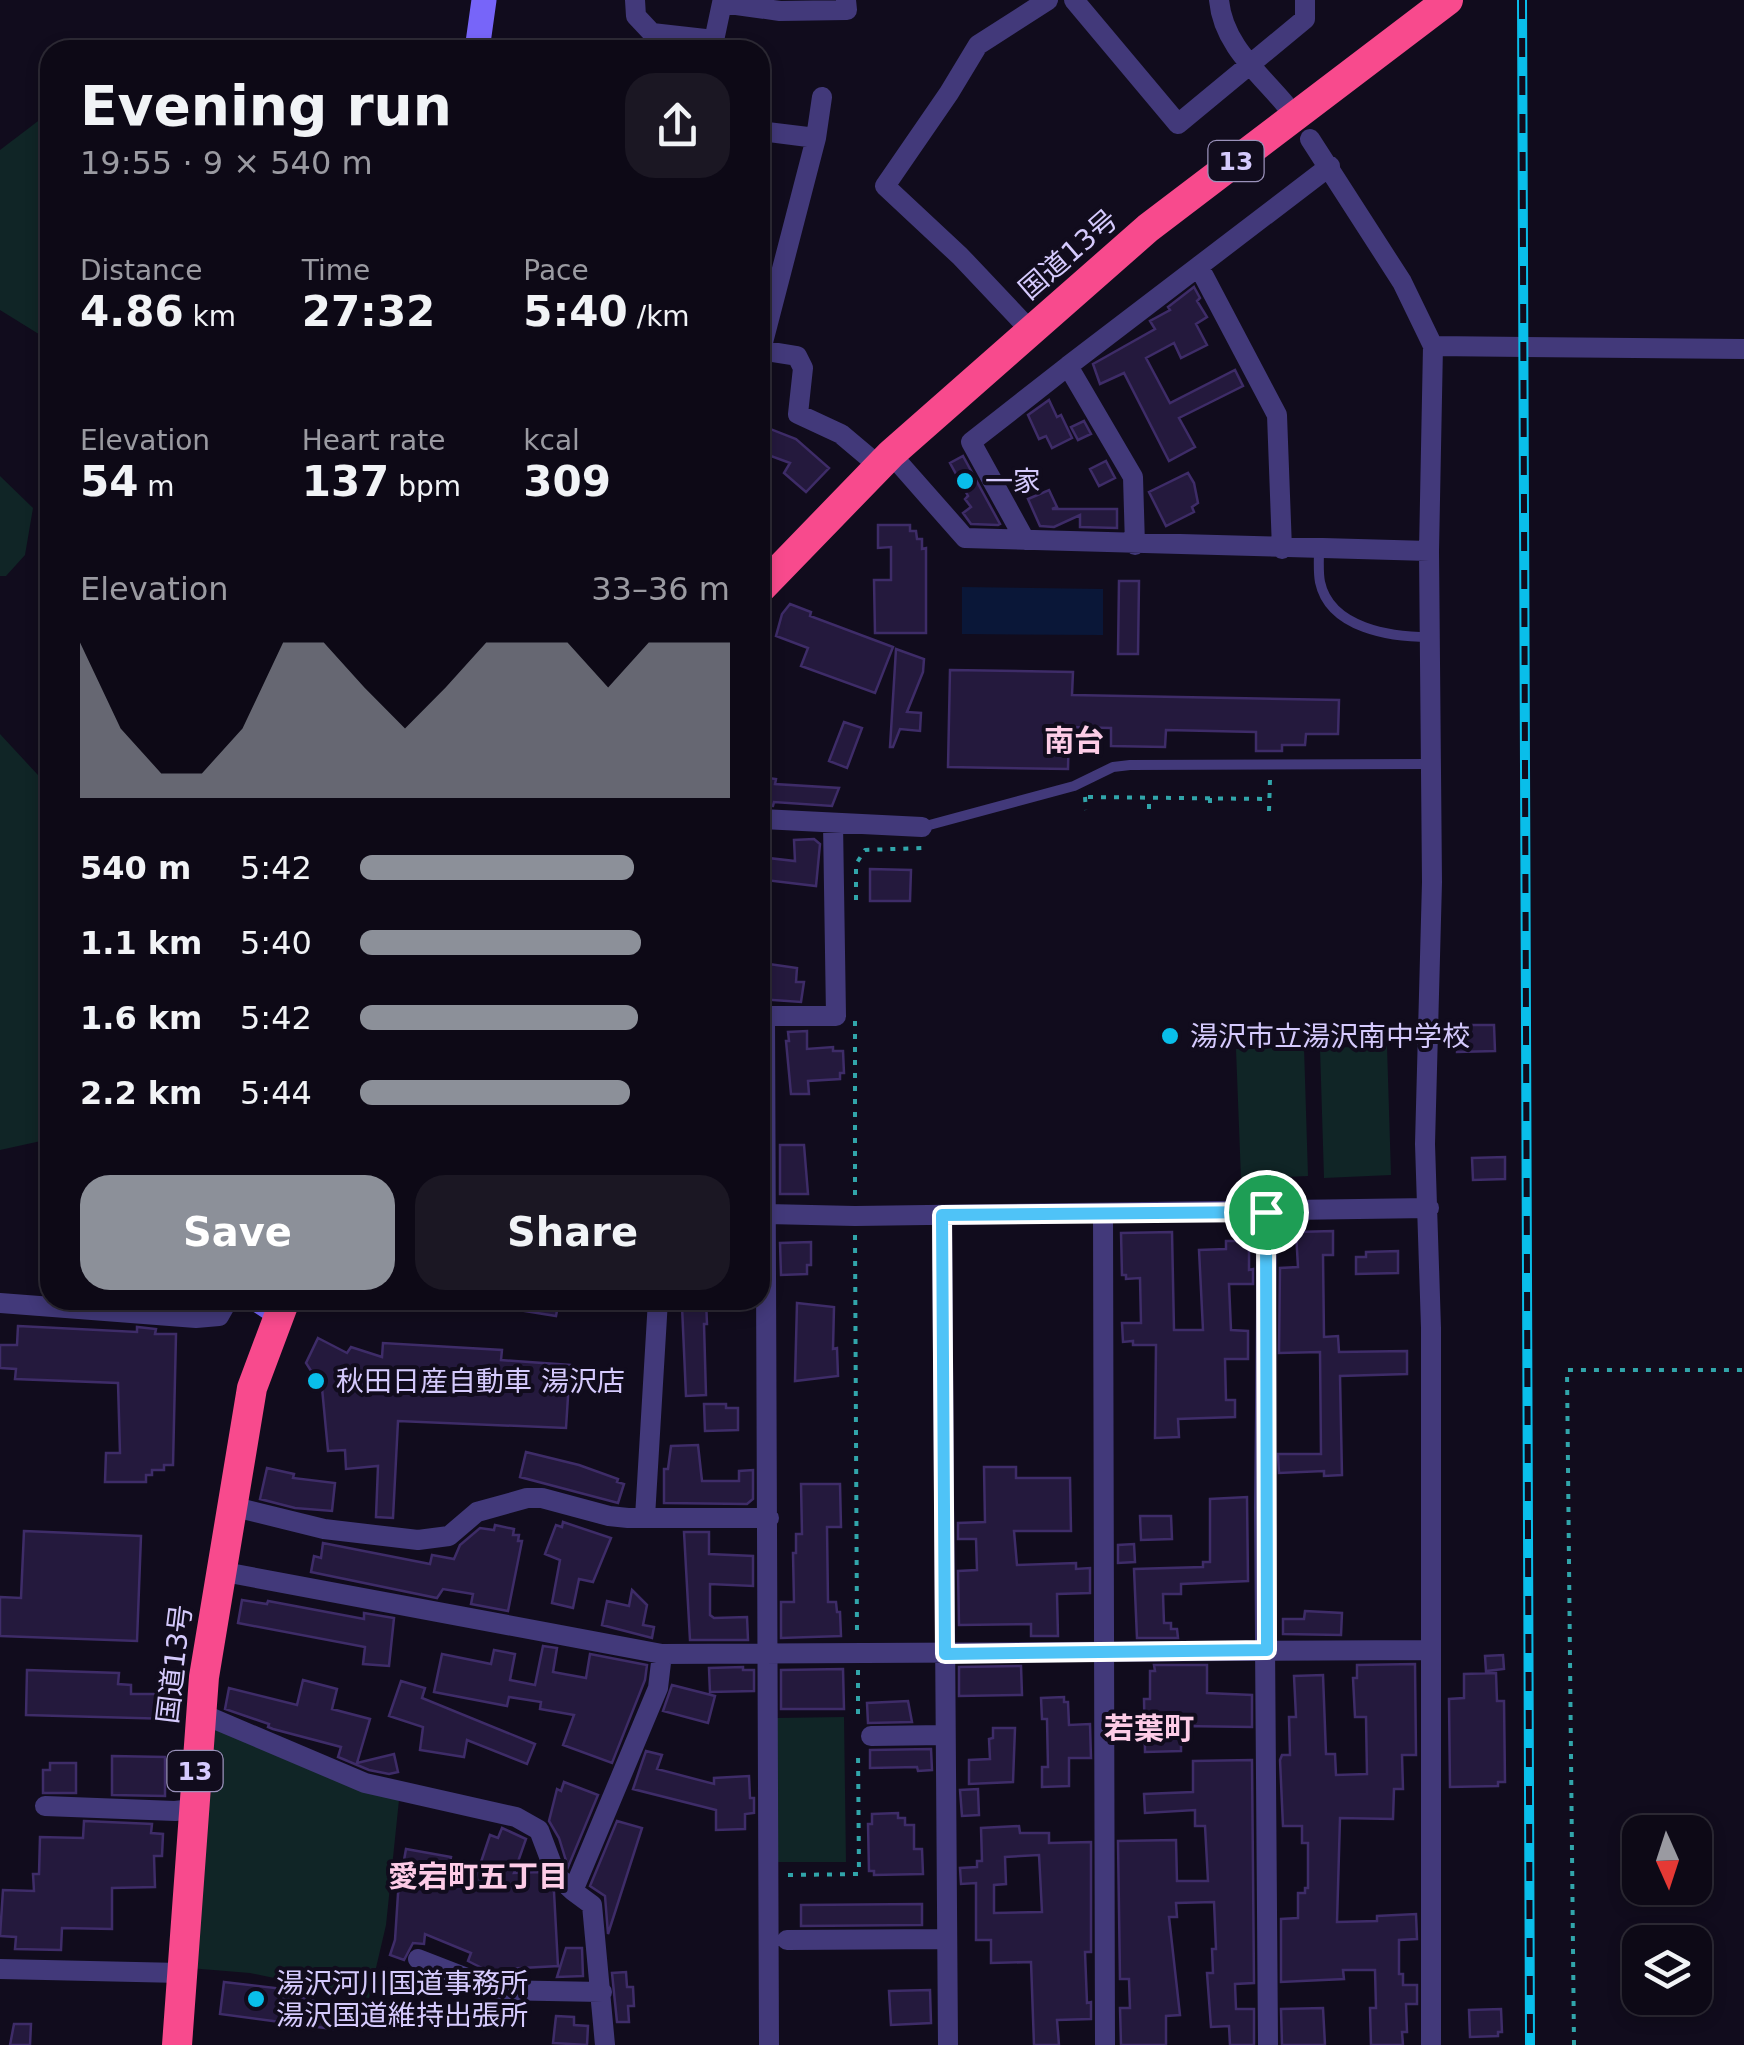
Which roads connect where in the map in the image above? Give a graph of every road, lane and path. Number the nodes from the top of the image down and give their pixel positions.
1 (484, 0) edge
2 (635, 0) edge
3 (846, 0) edge
4 (1048, 0) edge
5 (1074, 0) edge
6 (1219, 0) edge
7 (1305, 0) edge
8 (1448, 0) edge
9 (722, 1) edge
10 (478, 40) edge
11 (688, 40) edge
12 (714, 40) edge
13 (1252, 65) junction
14 (822, 98) dead end
15 (1285, 104) dead end
16 (770, 132) edge
17 (816, 138) junction
18 (1310, 139) dead end
19 (1330, 166) junction
20 (1199, 267) junction
21 (770, 312) edge
22 (1030, 330) junction
23 (1433, 346) junction
24 (1744, 349) edge
25 (770, 352) edge
26 (1068, 366) junction
27 (885, 460) junction
28 (1025, 540) junction
29 (1135, 545) junction
30 (1282, 549) junction
31 (1319, 549) junction
32 (1429, 551) junction
33 (770, 580) edge
34 (1429, 637) junction
35 (1430, 764) junction
36 (1270, 765) junction
37 (1149, 796) junction
38 (1210, 798) junction
39 (1269, 800) junction
40 (1210, 808) dead end
41 (1148, 809) dead end
42 (1086, 810) dead end
43 (1269, 810) dead end
44 (770, 820) edge
45 (832, 823) junction
46 (925, 835) junction
47 (856, 903) dead end
48 (770, 1016) edge
49 (856, 1020) dead end
50 (1429, 1208) junction
51 (1266, 1212) junction
52 (1103, 1213) junction
53 (770, 1214) edge
54 (942, 1215) junction
55 (855, 1216) junction
56 (0, 1304) edge
57 (40, 1307) edge
58 (84, 1310) edge
59 (222, 1310) edge
60 (272, 1310) edge
61 (657, 1310) edge
62 (768, 1310) edge
63 (1744, 1370) edge
64 (230, 1506) junction
65 (645, 1517) junction
66 (769, 1518) junction
67 (219, 1570) junction
68 (1267, 1650) junction
69 (1430, 1650) junction
70 (1105, 1652) junction
71 (858, 1653) junction
72 (662, 1654) junction
73 (767, 1654) junction
74 (945, 1654) junction
75 (200, 1713) junction
76 (945, 1734) junction
77 (862, 1736) junction
78 (45, 1806) dead end
79 (192, 1809) junction
80 (788, 1874) dead end
81 (573, 1892) junction
82 (946, 1938) junction
83 (786, 1940) dead end
84 (418, 1959) dead end
85 (0, 1969) edge
86 (180, 1973) junction
87 (602, 1992) junction
88 (177, 2045) edge
89 (605, 2045) edge
90 (769, 2045) edge
91 (948, 2045) edge
92 (1106, 2045) edge
93 (1268, 2045) edge
94 (1431, 2045) edge
95 (1574, 2045) edge

1 - 10 main road
2 - 11 street
3 - 9 street
4 - 22 street
5 - 13 street
6 - 13 street
7 - 13 street
8 - 22 highway, 国道13号 / 13
9 - 12 street
13 - 15 street
14 - 17 street
16 - 17 street
17 - 21 street
18 - 19 street
19 - 20 street
19 - 23 street
20 - 26 street
20 - 30 street
22 - 27 highway, 国道13号 / 13
23 - 24 street
23 - 32 street
25 - 27 street
26 - 28 street
26 - 29 street
27 - 28 street
27 - 33 highway, 国道13号 / 13
28 - 29 street
29 - 30 street
30 - 31 street
31 - 32 street
31 - 34 lane
32 - 34 street
34 - 35 street
35 - 36 lane
35 - 50 street
36 - 39 path
36 - 46 lane
37 - 38 path
37 - 41 path
37 - 42 path
38 - 39 path
38 - 40 path
39 - 43 path
44 - 45 street
45 - 46 street
45 - 48 street
46 - 47 path
49 - 55 path
50 - 51 street
50 - 69 street
51 - 52 street
51 - 68 street
52 - 54 street
52 - 70 street
53 - 55 street
54 - 55 street
54 - 74 street
55 - 71 path
56 - 57 street
58 - 59 street
60 - 64 highway, 国道13号 / 13
61 - 65 street
62 - 66 street
63 - 95 path
64 - 65 street
64 - 67 highway, 国道13号 / 13
65 - 66 street
66 - 73 street
67 - 72 street
67 - 75 highway, 国道13号 / 13
68 - 69 street
68 - 70 street
68 - 93 street
69 - 94 street
70 - 74 street
70 - 92 street
71 - 73 street
71 - 74 street
71 - 77 path
72 - 73 street
72 - 81 street
73 - 90 street
74 - 76 street
75 - 79 highway, 国道13号 / 13
75 - 81 street
76 - 77 street
76 - 82 street
77 - 80 path
78 - 79 street
79 - 86 highway, 国道13号 / 13
81 - 87 street
82 - 83 street
82 - 91 street
84 - 87 street
85 - 86 street
86 - 88 highway, 国道13号 / 13
87 - 89 street

